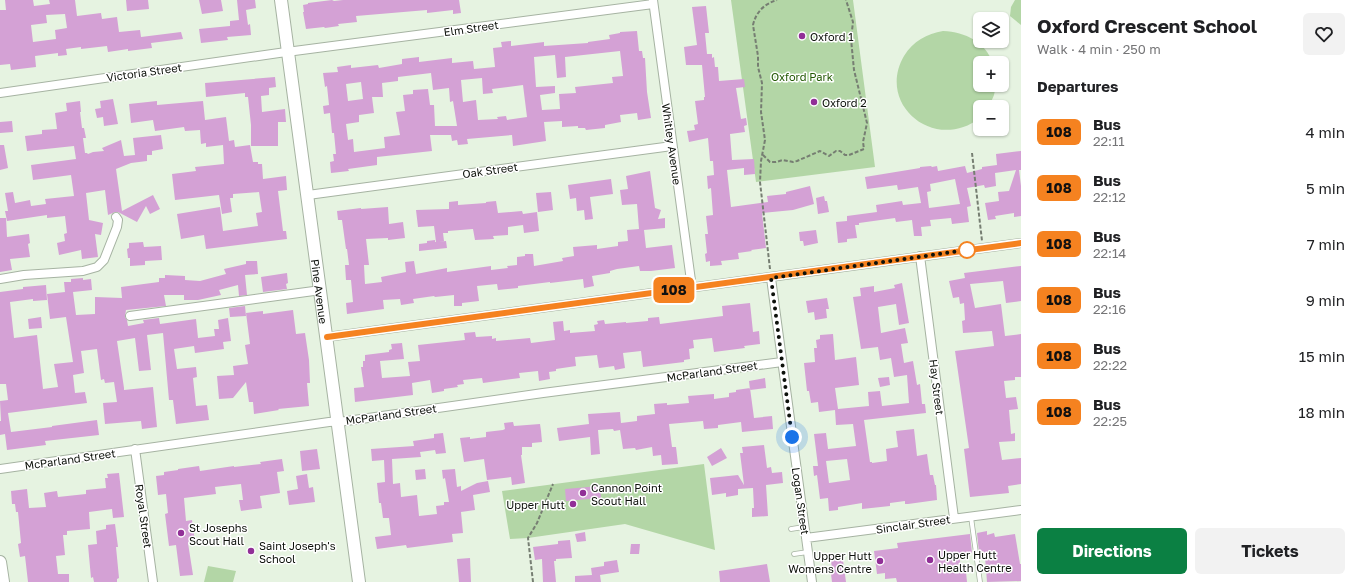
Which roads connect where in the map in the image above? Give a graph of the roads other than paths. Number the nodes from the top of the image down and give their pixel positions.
1 (281, 0) edge
2 (653, 2) edge
3 (288, 52) junction
4 (0, 93) edge
5 (672, 146) junction
6 (308, 195) junction
7 (116, 217) dead end
8 (1021, 243) edge
9 (920, 256) junction
10 (771, 278) junction
11 (0, 279) edge
12 (692, 288) junction
13 (321, 290) junction
14 (130, 316) dead end
15 (327, 337) junction
16 (782, 362) junction
17 (338, 422) junction
18 (135, 449) junction
19 (0, 469) edge
20 (1021, 510) edge
21 (971, 516) junction
22 (954, 518) junction
23 (804, 527) junction
24 (791, 529) dead end
25 (806, 538) junction
26 (808, 552) junction
27 (794, 554) dead end
28 (0, 562) edge
29 (3, 582) edge
30 (153, 582) edge
31 (359, 582) edge
32 (812, 582) edge
33 (980, 582) edge

1 - 3 street, Pine Avenue
2 - 3 street, Elm Street
2 - 5 street, Whitley Avenue
3 - 4 street, Victoria Street
3 - 6 street, Pine Avenue
5 - 6 street, Oak Street
5 - 12 street, Whitley Avenue
6 - 13 street, Pine Avenue
7 - 11 street
8 - 9 street
9 - 10 street
9 - 22 street, Hay Street
10 - 12 street
10 - 16 street, Logan Street
12 - 15 street
13 - 14 street
13 - 15 street, Pine Avenue
15 - 17 street, Pine Avenue
16 - 17 street, McParland Street
16 - 23 street, Logan Street
17 - 18 street, McParland Street
17 - 31 street, Pine Avenue
18 - 19 street, McParland Street
18 - 30 street, Royal Street
20 - 21 street, Sinclair Street
21 - 22 street, Sinclair Street
21 - 33 lane
22 - 25 street, Sinclair Street
23 - 24 lane
23 - 25 street, Logan Street
25 - 26 street, Logan Street
26 - 27 lane
26 - 32 street, Logan Street
28 - 29 street

